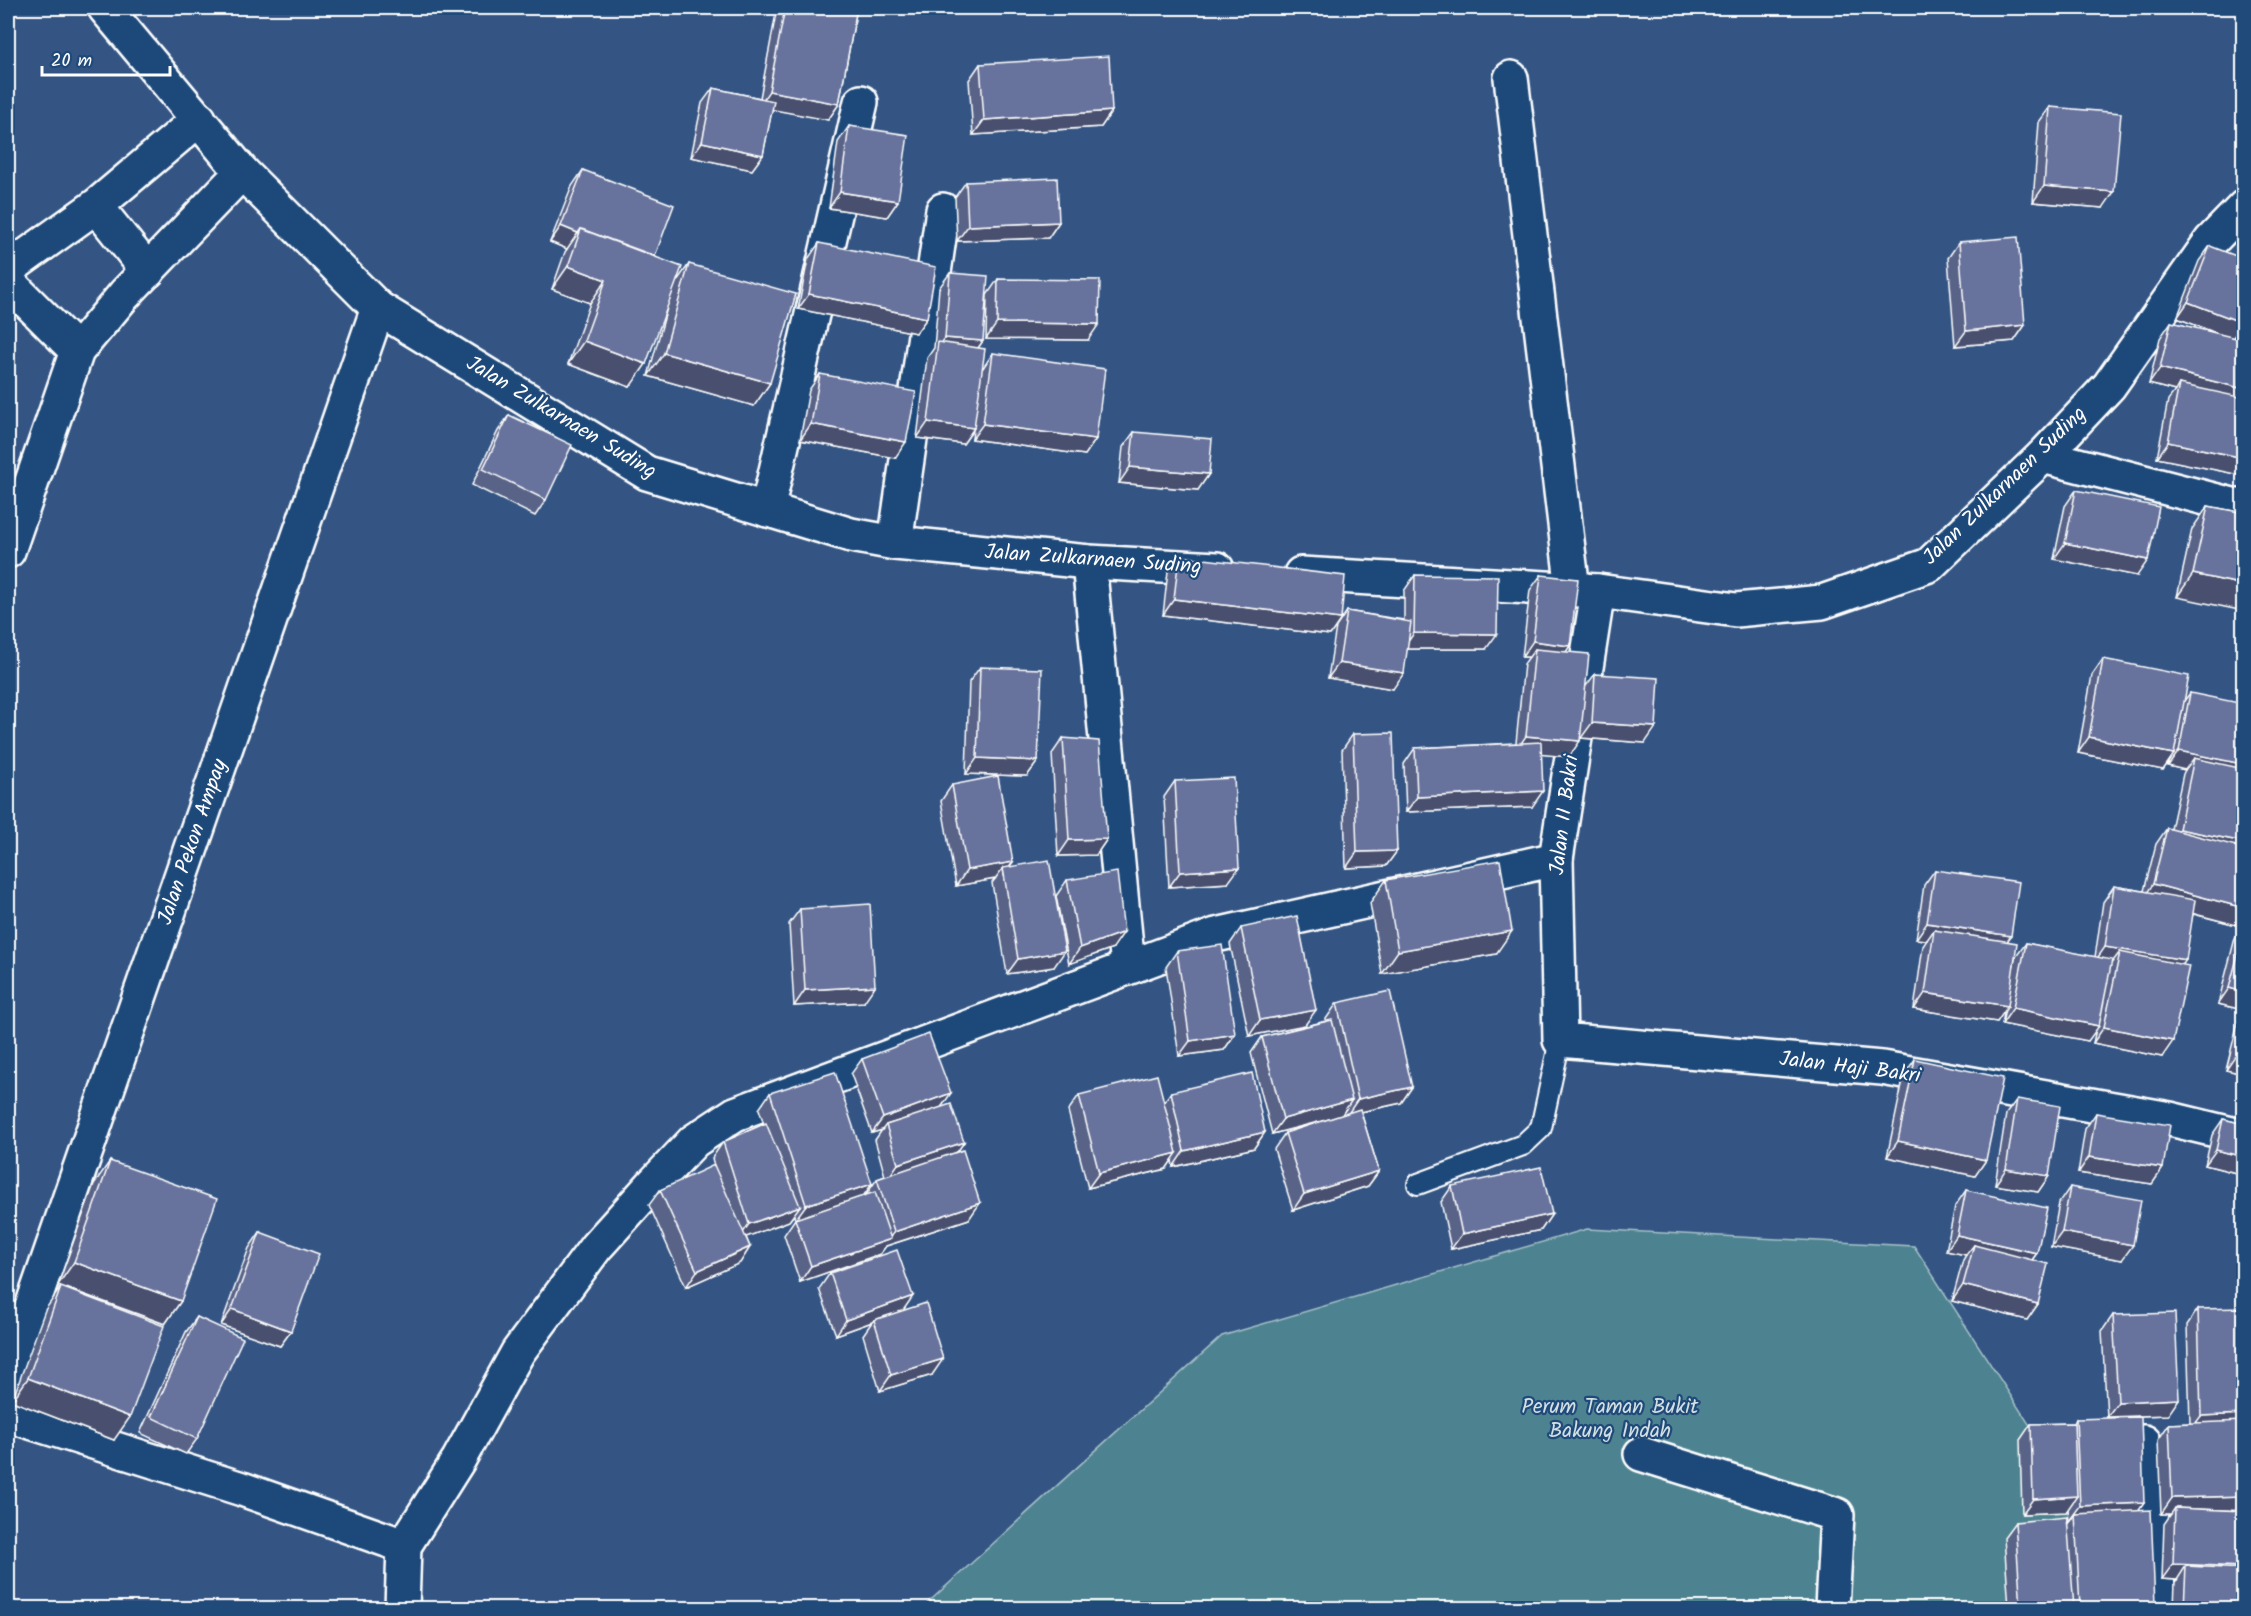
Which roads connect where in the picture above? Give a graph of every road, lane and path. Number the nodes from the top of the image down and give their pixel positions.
1 (105, 8) edge
2 (1511, 78) dead end
3 (861, 102) dead end
4 (199, 119) junction
5 (242, 172) junction
6 (96, 206) junction
7 (2244, 207) edge
8 (943, 210) dead end
9 (8, 269) edge
10 (148, 271) junction
11 (8, 282) edge
12 (378, 308) junction
13 (77, 351) junction
14 (2043, 456) junction
15 (2244, 508) edge
16 (767, 510) junction
17 (895, 543) junction
18 (8, 551) edge
19 (1089, 562) junction
20 (1585, 591) junction
21 (1556, 859) junction
22 (1128, 967) junction
23 (1560, 1040) junction
24 (2244, 1137) edge
25 (1418, 1184) dead end
26 (8, 1376) edge
27 (8, 1415) edge
28 (2144, 1442) edge
29 (1641, 1454) dead end
30 (404, 1546) junction
31 (402, 1608) edge
32 (1832, 1608) edge
33 (2160, 1608) edge

1 - 4 street, Jalan Zulkarnaen Suding
2 - 20 street, Jalan II Bakri
3 - 16 street
4 - 5 street, Jalan Zulkarnaen Suding
4 - 6 street
5 - 10 street
5 - 12 street, Jalan Zulkarnaen Suding
6 - 9 street
6 - 10 street
7 - 14 street, Jalan Zulkarnaen Suding
8 - 17 street
10 - 13 street
11 - 13 street
12 - 16 street, Jalan Zulkarnaen Suding
12 - 26 street, Jalan Pekon Ampay
13 - 18 street
14 - 15 street
14 - 20 street, Jalan Zulkarnaen Suding
16 - 17 street, Jalan Zulkarnaen Suding
17 - 19 street, Jalan Zulkarnaen Suding
19 - 20 street, Jalan Zulkarnaen Suding
19 - 22 street
20 - 21 street, Jalan II Bakri
21 - 22 street
21 - 23 street, Jalan II Bakri
22 - 30 street
23 - 24 street, Jalan Haji Bakri
23 - 25 lane
27 - 30 street
28 - 33 street
29 - 32 street
30 - 31 street

